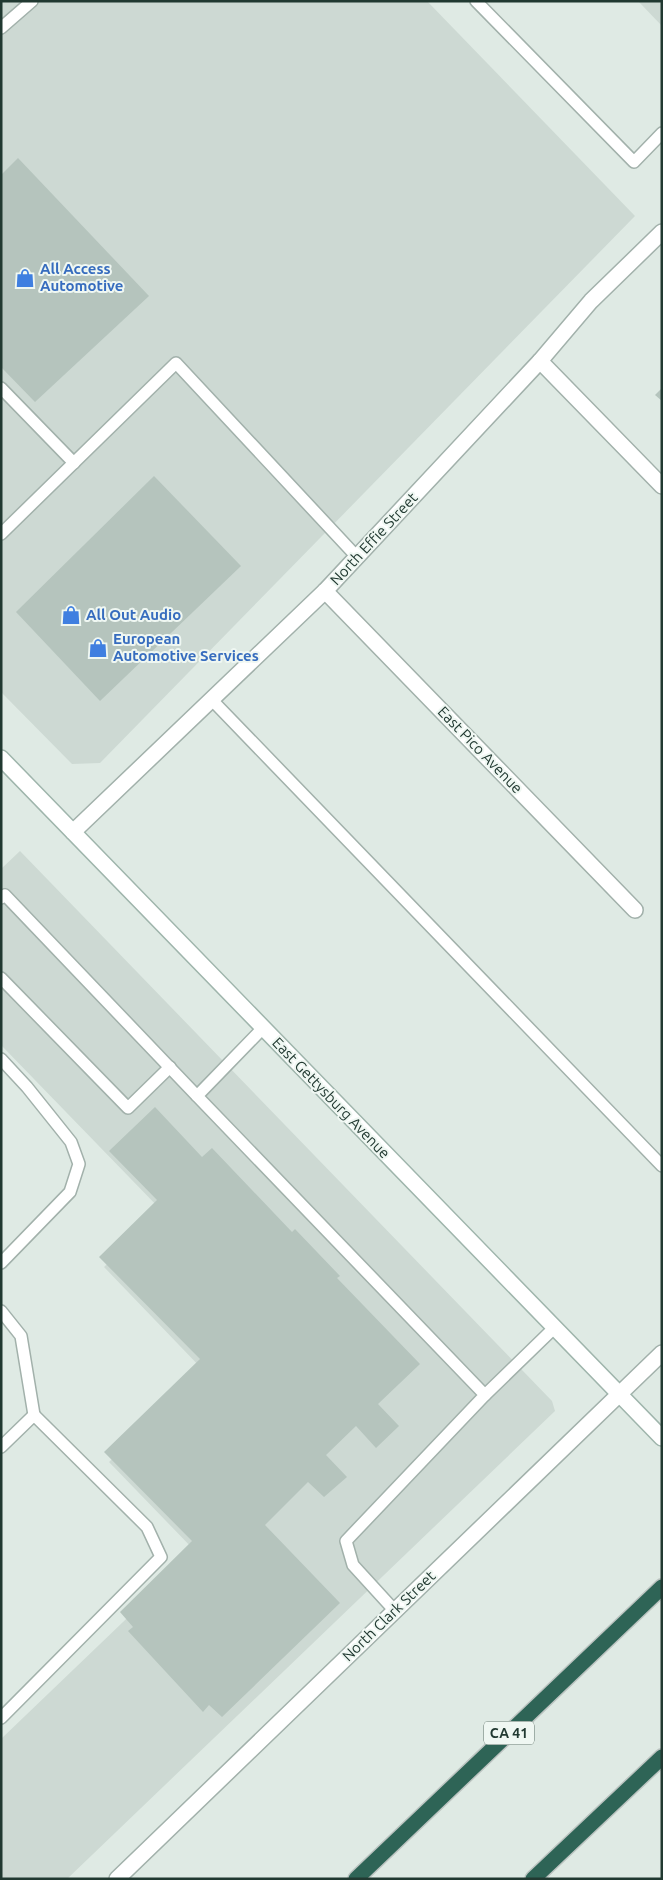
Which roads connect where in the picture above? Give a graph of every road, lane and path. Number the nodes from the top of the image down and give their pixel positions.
1 (32, 1) edge
2 (476, 1) edge
3 (1, 28) edge
4 (662, 133) edge
5 (662, 232) edge
6 (540, 361) junction
7 (1, 388) edge
8 (74, 463) junction
9 (662, 486) edge
10 (1, 534) edge
11 (358, 557) junction
12 (325, 591) junction
13 (212, 699) junction
14 (4, 767) edge
15 (73, 832) junction
16 (1, 898) edge
17 (635, 910) dead end
18 (1, 978) edge
19 (263, 1028) junction
20 (1, 1059) edge
21 (170, 1067) junction
22 (197, 1096) junction
23 (662, 1166) edge
24 (1, 1263) edge
25 (1, 1311) edge
26 (554, 1328) junction
27 (662, 1353) edge
28 (485, 1395) junction
29 (620, 1395) junction
30 (34, 1415) junction
31 (662, 1438) edge
32 (1, 1447) edge
33 (662, 1587) edge
34 (395, 1611) junction
35 (1, 1718) edge
36 (662, 1757) edge
37 (117, 1879) edge
38 (356, 1879) edge
39 (533, 1879) edge

1 - 3 lane
2 - 4 lane
5 - 6 street, North Effie Street
6 - 9 street
6 - 11 street, North Effie Street
7 - 8 lane
8 - 10 lane
8 - 11 lane
11 - 12 street, North Effie Street
12 - 13 street, North Effie Street
12 - 17 street, East Pico Avenue
13 - 15 street, North Effie Street
13 - 23 lane
14 - 15 street, East Gettysburg Avenue
15 - 19 street, East Gettysburg Avenue
16 - 21 lane
18 - 21 lane
19 - 22 lane
19 - 26 street, East Gettysburg Avenue
20 - 24 lane
21 - 22 lane
22 - 28 lane
25 - 30 lane
26 - 28 lane
26 - 29 street, East Gettysburg Avenue
27 - 29 street, North Clark Street
28 - 34 lane
29 - 31 street, East Gettysburg Avenue
29 - 34 street, North Clark Street
30 - 32 lane
30 - 35 lane
33 - 38 highway, CA 41
34 - 37 street, North Clark Street
36 - 39 highway

